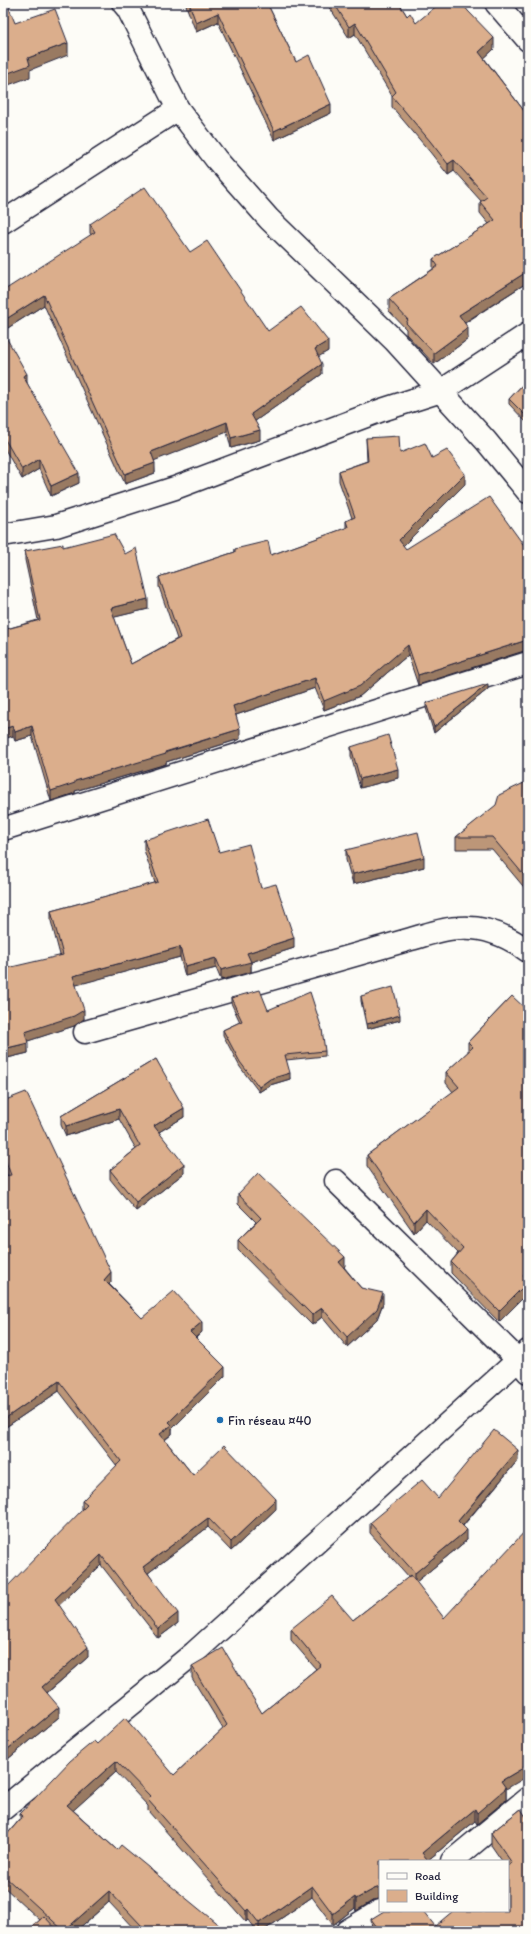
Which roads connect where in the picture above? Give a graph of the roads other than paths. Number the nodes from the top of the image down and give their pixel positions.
1 (123, 3) edge
2 (496, 3) edge
3 (528, 40) edge
4 (178, 110) junction
5 (3, 222) edge
6 (528, 334) edge
7 (441, 391) junction
8 (528, 492) edge
9 (3, 535) edge
10 (528, 663) edge
11 (3, 829) edge
12 (528, 952) edge
13 (85, 1032) dead end
14 (336, 1181) dead end
15 (525, 1361) edge
16 (528, 1798) edge
17 (6, 1803) edge
18 (453, 1860) edge
19 (379, 1912) edge
20 (347, 1931) edge

1 - 4 street
2 - 3 street
4 - 5 street
4 - 7 street
6 - 7 street
7 - 8 street
7 - 9 street
10 - 11 street
12 - 13 street
14 - 15 street
15 - 17 street
16 - 18 street
19 - 20 street

